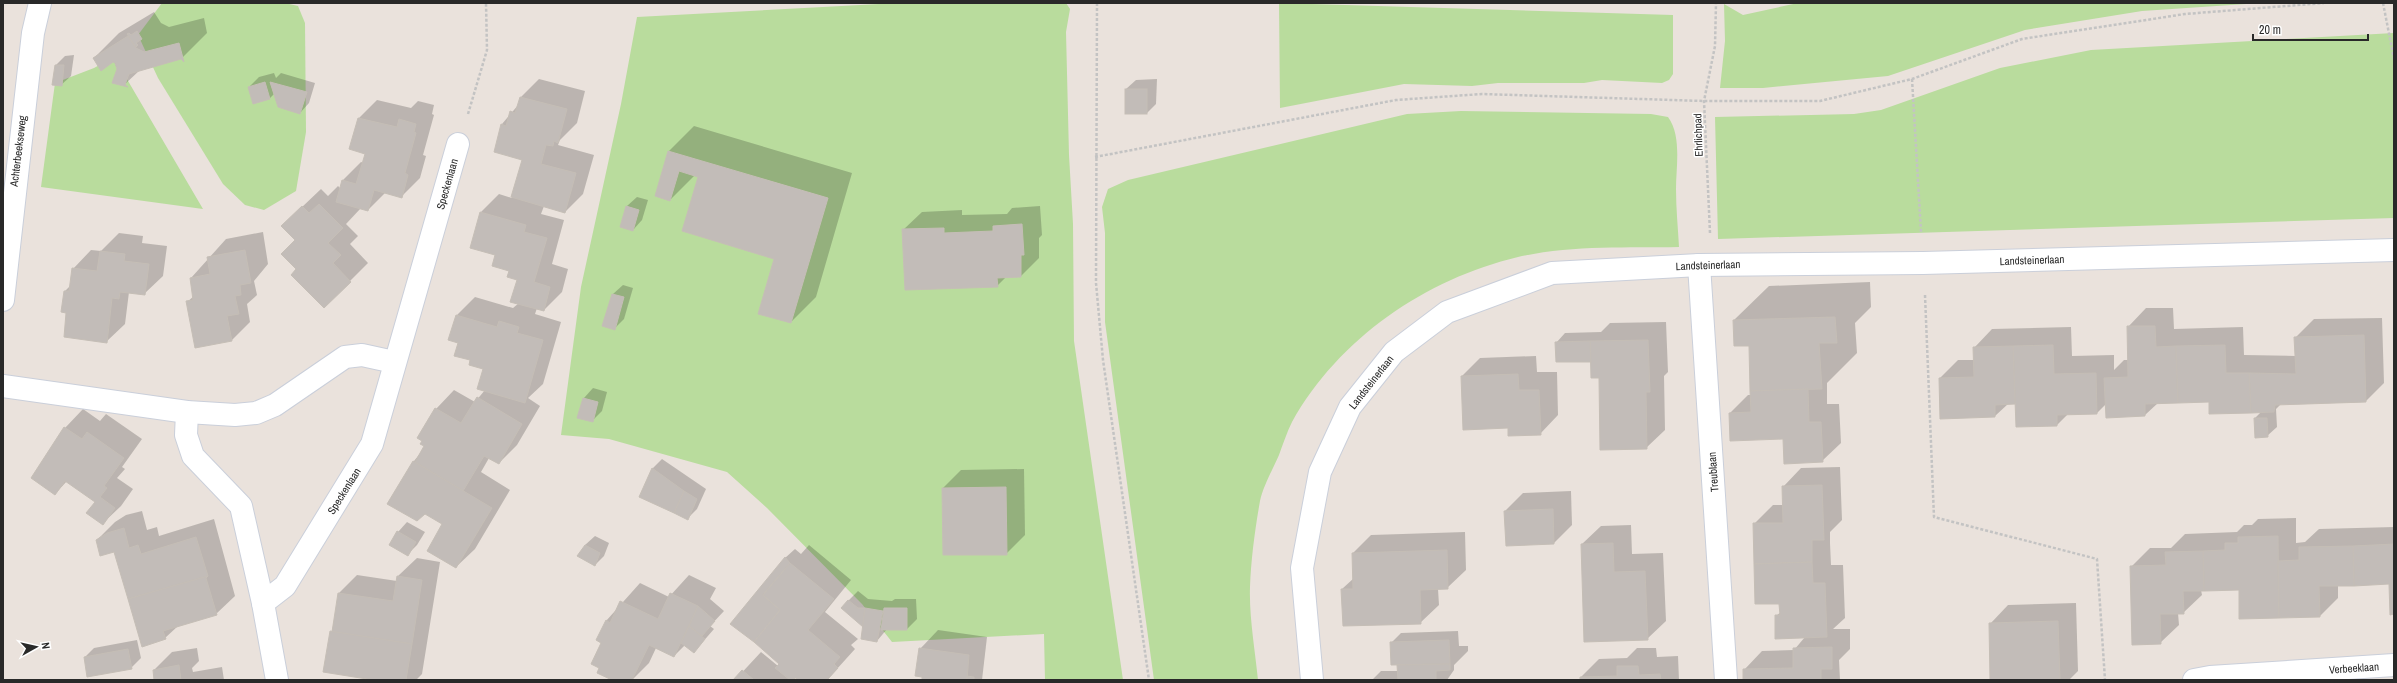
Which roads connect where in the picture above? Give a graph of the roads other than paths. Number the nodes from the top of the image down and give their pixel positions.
1 (40, 3) edge
2 (458, 144) road end
3 (2394, 250) edge
4 (1699, 265) junction
5 (3, 300) edge
6 (394, 362) junction
7 (3, 386) edge
8 (187, 412) junction
9 (263, 603) junction
10 (2394, 665) edge
11 (277, 680) edge
12 (1312, 680) edge
13 (1726, 680) edge
14 (2194, 680) edge

1 - 5 street, Achterbeekseweg
2 - 6 street, Speckenlaan
3 - 4 street, Landsteinerlaan
4 - 12 street, Landsteinerlaan
4 - 13 street, Treublaan
6 - 8 street
6 - 9 street, Speckenlaan
7 - 8 street
8 - 9 street
9 - 11 street
10 - 14 street, Verbeeklaan

